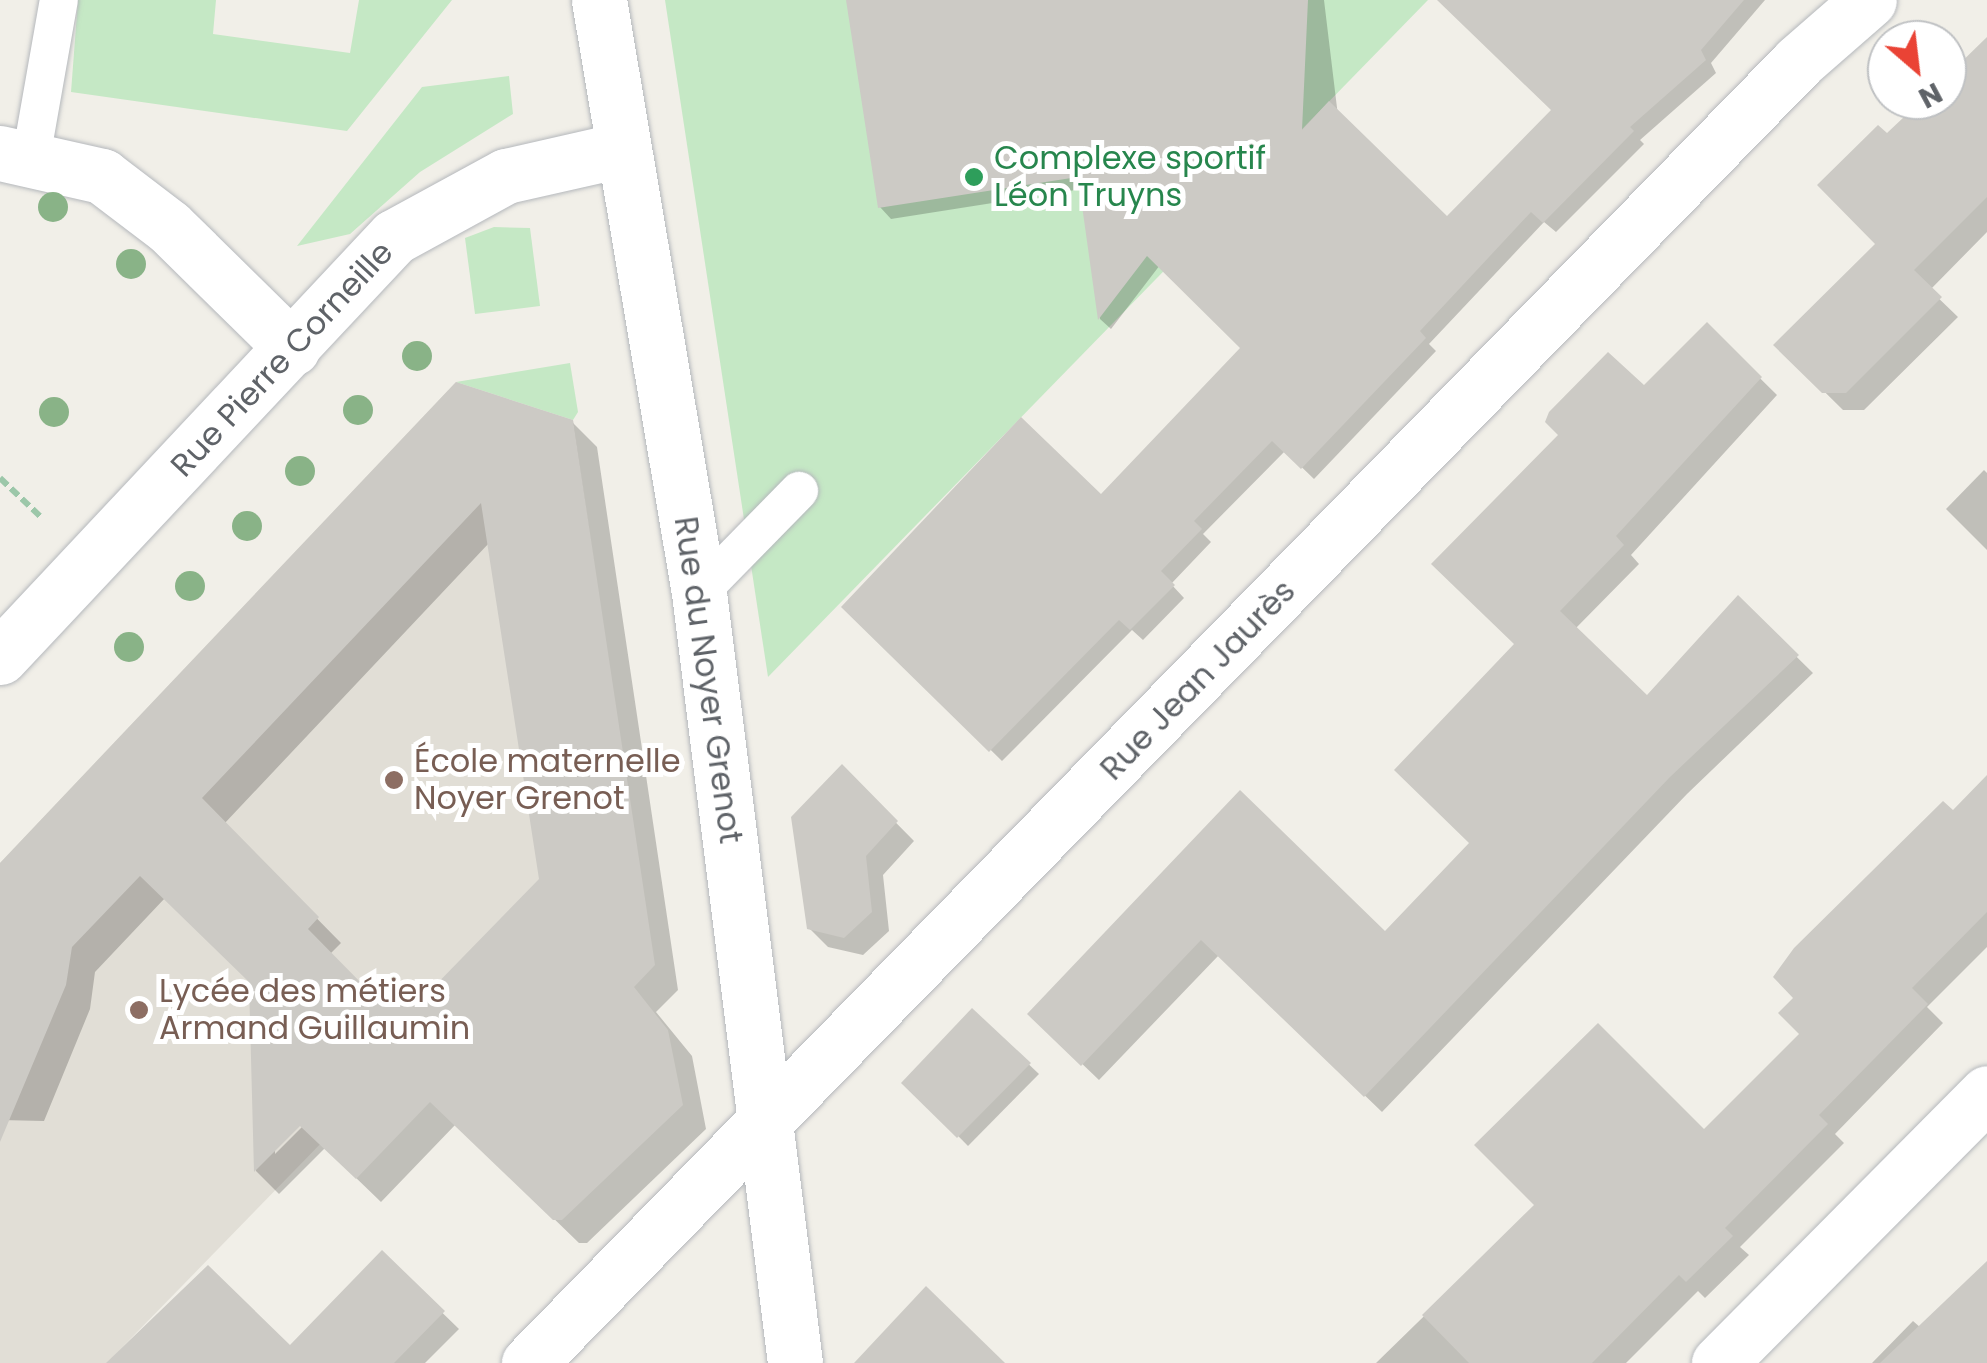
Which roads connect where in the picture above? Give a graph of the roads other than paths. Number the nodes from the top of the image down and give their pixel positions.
1 (59, 0) edge
2 (598, 0) edge
3 (1869, 0) edge
4 (620, 150) junction
5 (16, 156) edge
6 (292, 348) junction
7 (799, 491) dead end
8 (699, 592) junction
9 (0, 658) edge
10 (1987, 1093) edge
11 (765, 1122) junction
12 (529, 1363) edge
13 (796, 1363) edge
14 (1719, 1363) edge

1 - 5 lane
2 - 4 street, Rue du Noyer Grenot
3 - 11 street, Rue Jean Jaurès
4 - 6 street, Rue Pierre Corneille
4 - 8 street, Rue du Noyer Grenot
5 - 6 street
6 - 9 street, Rue Pierre Corneille
7 - 8 lane
8 - 11 street, Rue du Noyer Grenot
10 - 14 street
11 - 12 street, Rue Jean Jaurès
11 - 13 street, Rue du Noyer Grenot

